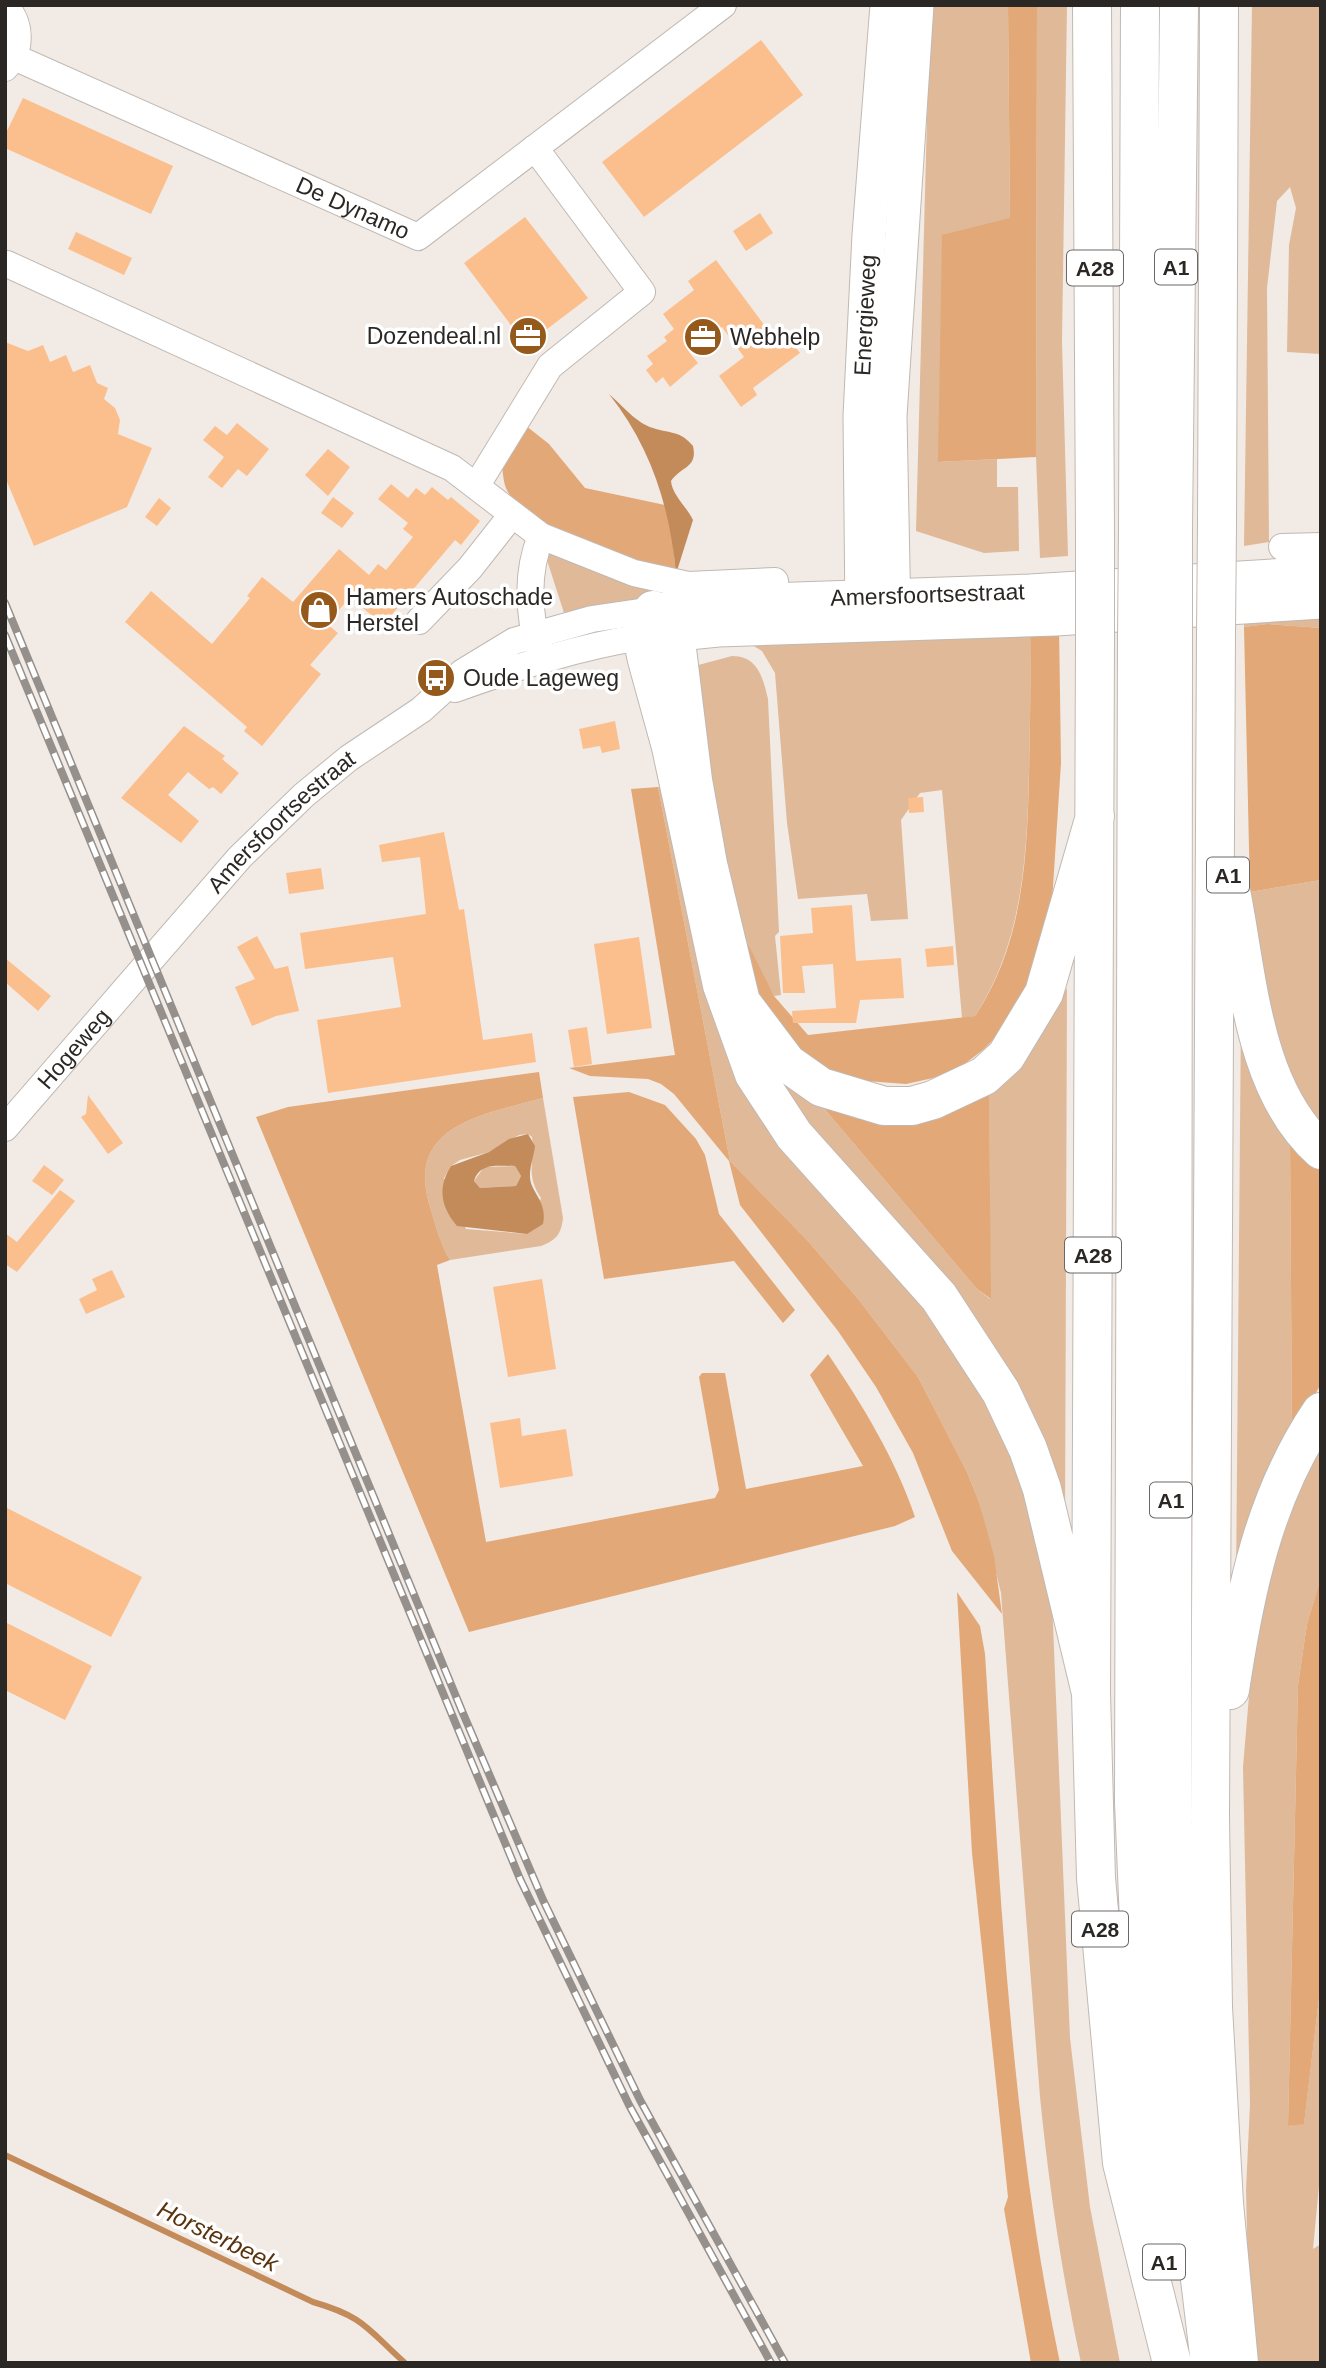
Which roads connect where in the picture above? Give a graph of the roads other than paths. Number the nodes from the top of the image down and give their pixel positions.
1 (723, 5) edge
2 (887, 5) edge
3 (917, 5) edge
4 (1092, 5) edge
5 (1140, 5) edge
6 (1178, 5) edge
7 (1219, 5) edge
8 (5, 6) edge
9 (10, 62) edge
10 (535, 148) junction
11 (7, 264) dead end
12 (477, 485) junction
13 (511, 516) junction
14 (1155, 529) junction
15 (541, 536) junction
16 (1321, 546) edge
17 (1282, 547) dead end
18 (1321, 573) edge
19 (775, 581) dead end
20 (1321, 602) edge
21 (878, 610) junction
22 (419, 621) dead end
23 (656, 627) junction
24 (534, 634) junction
25 (1155, 637) junction
26 (542, 659) junction
27 (440, 694) junction
28 (1214, 809) junction
29 (1095, 816) junction
30 (143, 970) joint
31 (5, 1128) edge
32 (1321, 1150) edge
33 (1321, 1412) edge
34 (1091, 1693) junction
35 (1210, 1818) junction
36 (1174, 2363) edge
37 (1210, 2363) edge
38 (1239, 2363) edge

1 - 10 street, De Dynamo
2 - 21 main road, Energieweg
3 - 21 main road, Energieweg
4 - 29 highway, A28, bridge
5 - 14 highway, A1
6 - 14 highway, A1
7 - 28 highway, A1, bridge
8 - 9 street
9 - 10 street, De Dynamo
10 - 12 street
11 - 12 street
12 - 13 street
13 - 15 street
13 - 22 street
14 - 25 highway, A1, bridge
15 - 19 street
15 - 24 street
16 - 17 street
18 - 21 main road, Amersfoortsestraat
20 - 21 main road, Amersfoortsestraat
21 - 23 main road, Amersfoortsestraat
23 - 24 street, Amersfoortsestraat
23 - 26 street, Amersfoortsestraat
23 - 29 highway, A28
23 - 34 highway, A28
24 - 26 street
24 - 27 street, Amersfoortsestraat
25 - 36 highway, A1
25 - 37 highway, A1
26 - 27 street, Amersfoortsestraat
27 - 30 street, Amersfoortsestraat
28 - 32 highway, A1
28 - 35 highway, A1
29 - 34 highway, A28
30 - 31 street, Hogeweg
33 - 35 highway, A1
34 - 36 highway, A28
35 - 38 highway, A1

